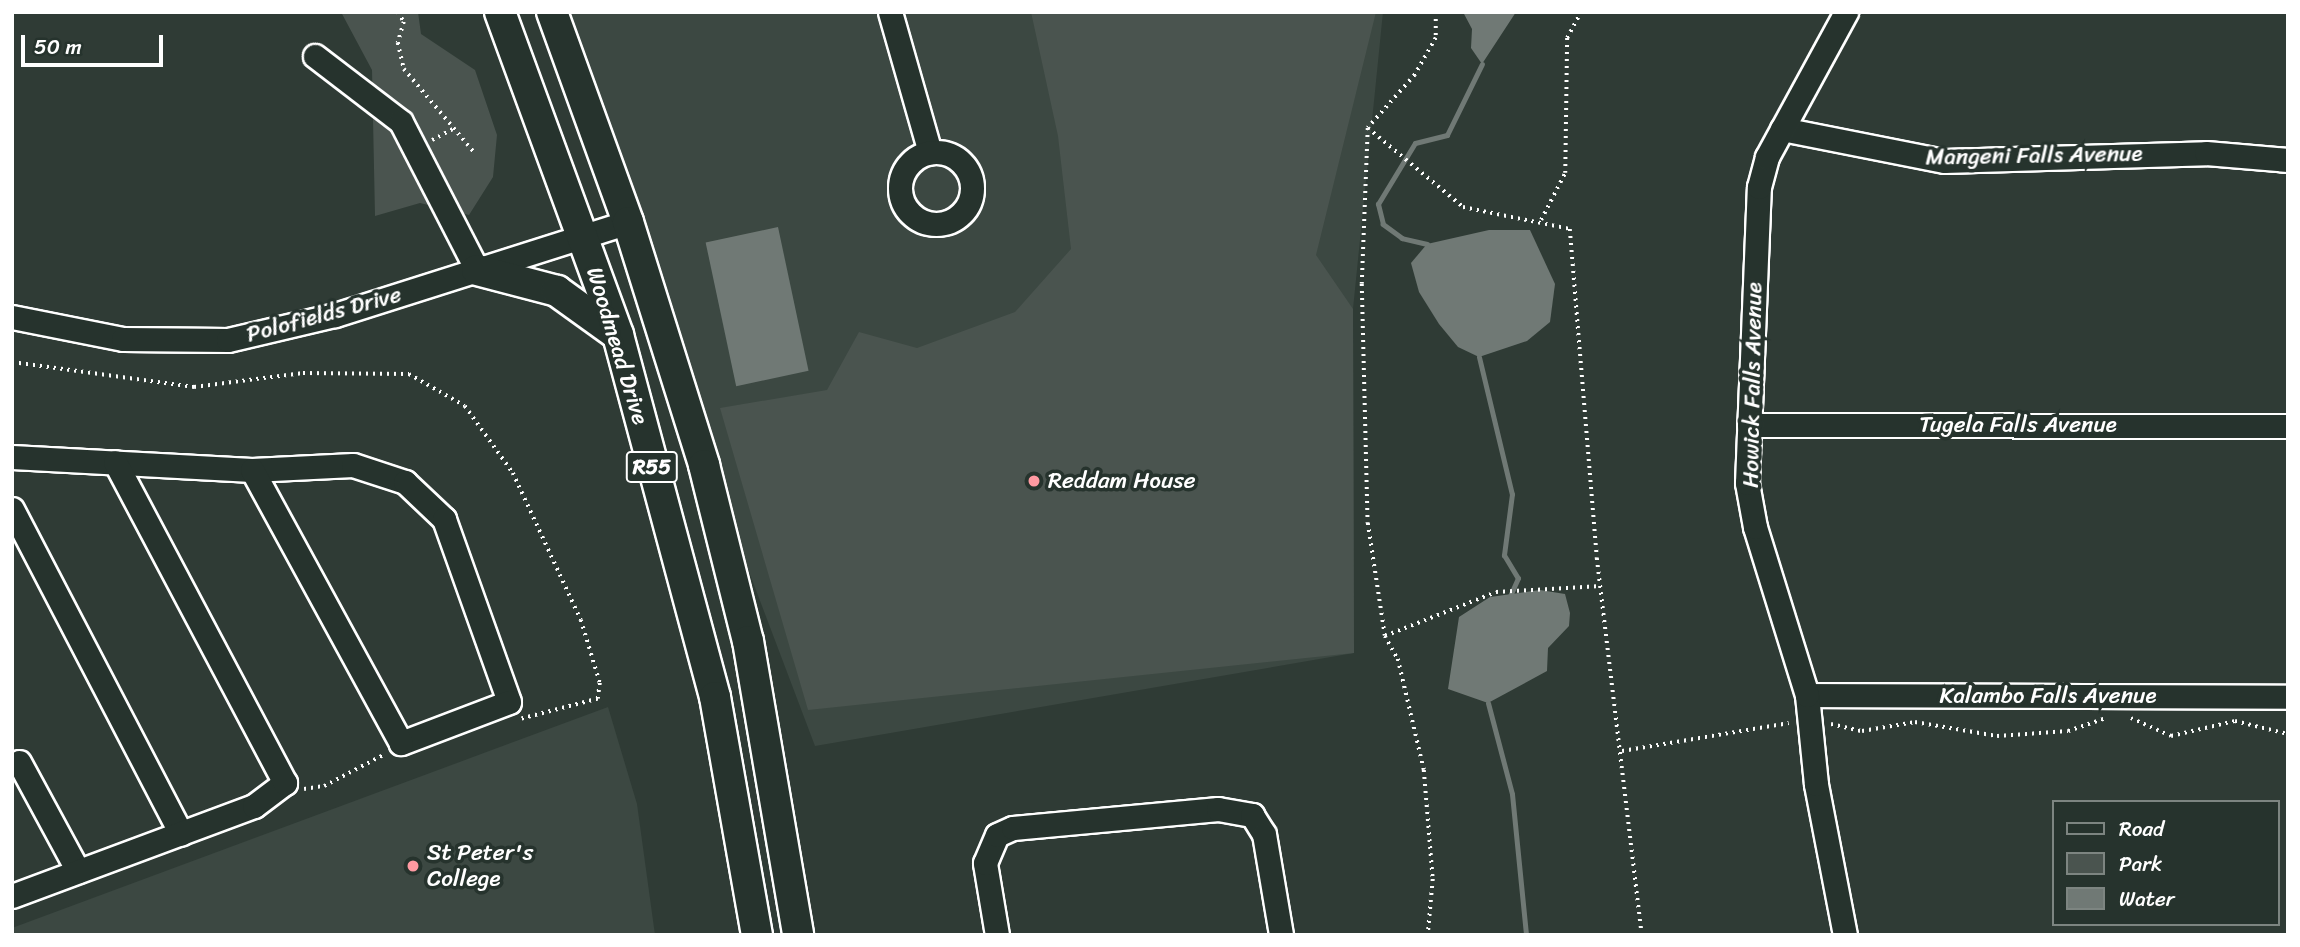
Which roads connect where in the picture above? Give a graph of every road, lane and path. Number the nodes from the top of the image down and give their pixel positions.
1 (398, 12) edge
2 (500, 12) edge
3 (552, 12) edge
4 (890, 12) edge
5 (1436, 12) edge
6 (1581, 12) edge
7 (1846, 12) edge
8 (315, 56) dead end
9 (1368, 128) junction
10 (1782, 129) junction
11 (474, 152) dead end
12 (930, 152) dead end
13 (2288, 160) edge
14 (1541, 221) junction
15 (628, 222) junction
16 (584, 237) junction
17 (477, 270) junction
18 (12, 317) edge
19 (618, 335) junction
20 (12, 362) edge
21 (1749, 425) junction
22 (2288, 426) edge
23 (12, 457) edge
24 (115, 462) junction
25 (252, 470) junction
26 (12, 509) edge
27 (1601, 586) junction
28 (1385, 636) junction
29 (1807, 695) junction
30 (2288, 697) edge
31 (482, 712) junction
32 (1810, 720) junction
33 (2288, 734) edge
34 (401, 743) junction
35 (1622, 751) junction
36 (19, 762) dead end
37 (285, 783) junction
38 (181, 834) junction
39 (78, 871) junction
40 (12, 896) edge
41 (757, 935) edge
42 (798, 935) edge
43 (997, 935) edge
44 (1281, 935) edge
45 (1428, 935) edge
46 (1642, 935) edge
47 (1845, 935) edge

1 - 11 path
2 - 16 main road, Woodmead Drive / R55
3 - 15 main road, Woodmead Drive / R55
4 - 12 street
5 - 9 path
6 - 14 path
7 - 10 street, Howick Falls Avenue
8 - 17 street
9 - 14 path
9 - 28 path
10 - 13 street, Mangeni Falls Avenue
10 - 21 street, Howick Falls Avenue
14 - 27 path
15 - 16 street, Polofields Drive
15 - 42 main road, Woodmead Drive / R55
16 - 17 street, Polofields Drive
16 - 19 main road, Woodmead Drive / R55
17 - 18 street, Polofields Drive
17 - 19 main road
19 - 41 main road, Woodmead Drive / R55
20 - 31 path
21 - 22 street, Tugela Falls Avenue
21 - 29 street, Howick Falls Avenue
23 - 24 street
24 - 25 street
24 - 37 street
25 - 31 street
25 - 34 street
26 - 38 street
27 - 28 path
27 - 35 path
28 - 45 path
29 - 30 street, Kalambo Falls Avenue
29 - 32 street, Howick Falls Avenue
31 - 34 street
32 - 33 path
32 - 35 path
32 - 47 street, Howick Falls Avenue
34 - 37 path
35 - 46 path
36 - 39 street
37 - 38 street
38 - 39 street
39 - 40 street
43 - 44 street

